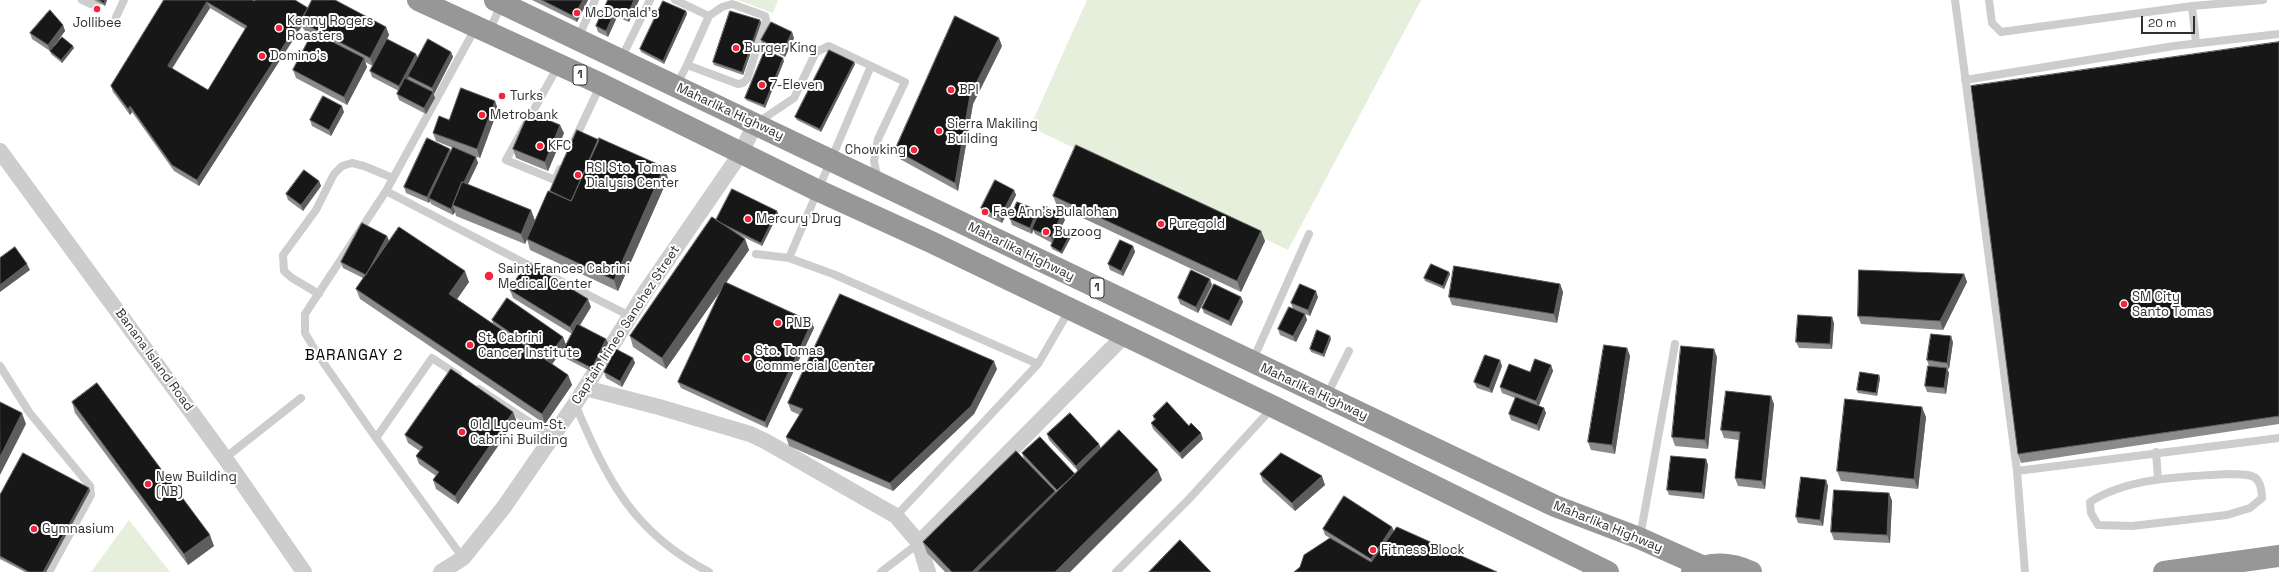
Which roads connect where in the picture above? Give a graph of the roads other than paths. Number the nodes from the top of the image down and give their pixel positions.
1 (82, 0) edge
2 (101, 0) edge
3 (124, 0) edge
4 (418, 0) edge
5 (595, 0) edge
6 (650, 0) edge
7 (675, 0) edge
8 (1955, 0) edge
9 (1989, 0) edge
10 (2263, 0) edge
11 (504, 2) edge
12 (2192, 6) junction
13 (709, 16) junction
14 (116, 17) dead end
15 (482, 29) junction
16 (2279, 34) edge
17 (577, 39) junction
18 (2196, 44) junction
19 (621, 59) junction
20 (558, 65) junction
21 (688, 65) junction
22 (871, 66) junction
23 (1966, 80) junction
24 (601, 84) junction
25 (675, 86) junction
26 (755, 124) junction
27 (0, 151) edge
28 (741, 153) junction
29 (830, 159) junction
30 (393, 178) junction
31 (879, 184) junction
32 (817, 190) junction
33 (386, 191) junction
34 (1309, 234) dead end
35 (756, 254) dead end
36 (790, 258) junction
37 (319, 294) junction
38 (1070, 309) junction
39 (632, 317) junction
40 (1125, 335) junction
41 (1675, 344) dead end
42 (1349, 351) dead end
43 (1252, 362) junction
44 (1038, 364) junction
45 (0, 366) edge
46 (585, 388) junction
47 (1326, 397) junction
48 (301, 398) dead end
49 (575, 404) junction
50 (1274, 407) junction
51 (551, 436) junction
52 (376, 438) junction
53 (2279, 438) edge
54 (2156, 452) junction
55 (226, 458) junction
56 (2017, 471) junction
57 (2158, 479) junction
58 (896, 516) junction
59 (1640, 538) junction
60 (919, 543) junction
61 (2279, 556) edge
62 (463, 558) junction
63 (1698, 569) edge
64 (49, 572) edge
65 (304, 572) edge
66 (441, 572) edge
67 (709, 572) edge
68 (881, 572) edge
69 (928, 572) edge
70 (1116, 572) edge
71 (1608, 572) edge
72 (1751, 572) edge
73 (2025, 572) edge
74 (2164, 572) edge

1 - 2 lane
3 - 14 lane
4 - 15 highway, 1
5 - 17 lane
6 - 19 lane
7 - 13 lane
8 - 23 lane
9 - 12 lane
10 - 12 lane
11 - 15 lane
11 - 17 highway, Maharlika Highway / 1
12 - 18 lane
13 - 21 lane
13 - 21 lane
15 - 20 highway, 1
15 - 30 lane
16 - 18 lane
17 - 19 highway, Maharlika Highway / 1
18 - 23 lane
19 - 25 highway, Maharlika Highway / 1
20 - 24 highway, 1
20 - 24 lane
21 - 25 lane
22 - 26 lane
22 - 29 lane
22 - 31 lane
23 - 56 lane
24 - 28 highway, 1
25 - 26 highway, Maharlika Highway / 1
26 - 28 street, Captain Irineo Sanchez Street
26 - 29 highway, Maharlika Highway / 1
27 - 55 street, Banana Island Road
28 - 32 highway, 1
28 - 39 street, Captain Irineo Sanchez Street
29 - 31 highway, Maharlika Highway / 1
29 - 32 lane
30 - 33 lane
30 - 37 lane
31 - 43 highway, Maharlika Highway / 1
32 - 36 lane
32 - 38 highway, 1
33 - 37 lane
33 - 39 lane
34 - 43 lane
35 - 36 lane
36 - 44 lane
37 - 52 lane
38 - 40 highway, 1
38 - 44 lane
39 - 46 street, Captain Irineo Sanchez Street
40 - 50 highway, 1
40 - 60 street
41 - 59 lane
42 - 47 lane
43 - 47 highway, Maharlika Highway / 1
44 - 58 lane
45 - 64 lane
46 - 49 street, Captain Irineo Sanchez Street
46 - 58 street
47 - 59 highway, Maharlika Highway / 1
48 - 55 lane
49 - 51 street, Captain Irineo Sanchez Street
49 - 67 lane
50 - 70 lane
50 - 71 highway, 1
51 - 52 lane
51 - 62 street, Captain Irineo Sanchez Street
52 - 62 lane
53 - 54 lane
54 - 56 lane
54 - 57 lane
55 - 65 street, Banana Island Road
56 - 73 lane
57 - 57 lane
58 - 60 street
59 - 63 highway, Maharlika Highway / 1
60 - 68 lane
60 - 69 street
61 - 74 highway
62 - 66 street, Captain Irineo Sanchez Street
63 - 72 highway, 1

